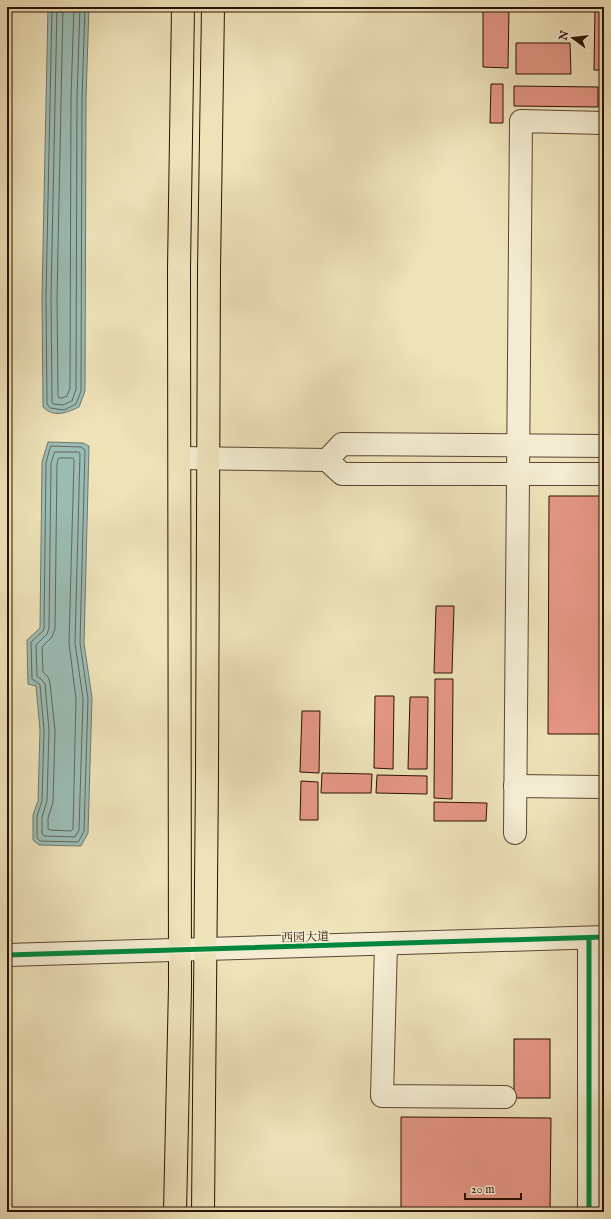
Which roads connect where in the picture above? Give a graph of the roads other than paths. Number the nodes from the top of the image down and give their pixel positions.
1 (182, 7) edge
2 (213, 7) edge
3 (604, 122) edge
4 (518, 446) junction
5 (604, 446) edge
6 (180, 458) junction
7 (208, 458) junction
8 (327, 460) junction
9 (518, 474) junction
10 (604, 474) edge
11 (515, 786) junction
12 (604, 787) edge
13 (515, 833) dead end
14 (596, 937) edge
15 (386, 944) junction
16 (180, 950) junction
17 (205, 950) junction
18 (7, 955) edge
19 (505, 1097) dead end
20 (175, 1212) edge
21 (203, 1212) edge
22 (589, 1212) edge

1 - 6 main road
2 - 7 main road
3 - 4 street
4 - 5 street
4 - 8 street
4 - 9 street
6 - 7 street
6 - 16 main road
7 - 8 street
7 - 17 main road
8 - 9 street
9 - 10 street
9 - 11 street
11 - 12 street
11 - 13 street
14 - 15 street, 西园大道
14 - 22 street
15 - 17 street, 西园大道
15 - 19 street
16 - 17 street, 西园大道
16 - 18 street, 西园大道
16 - 20 main road
17 - 21 main road

